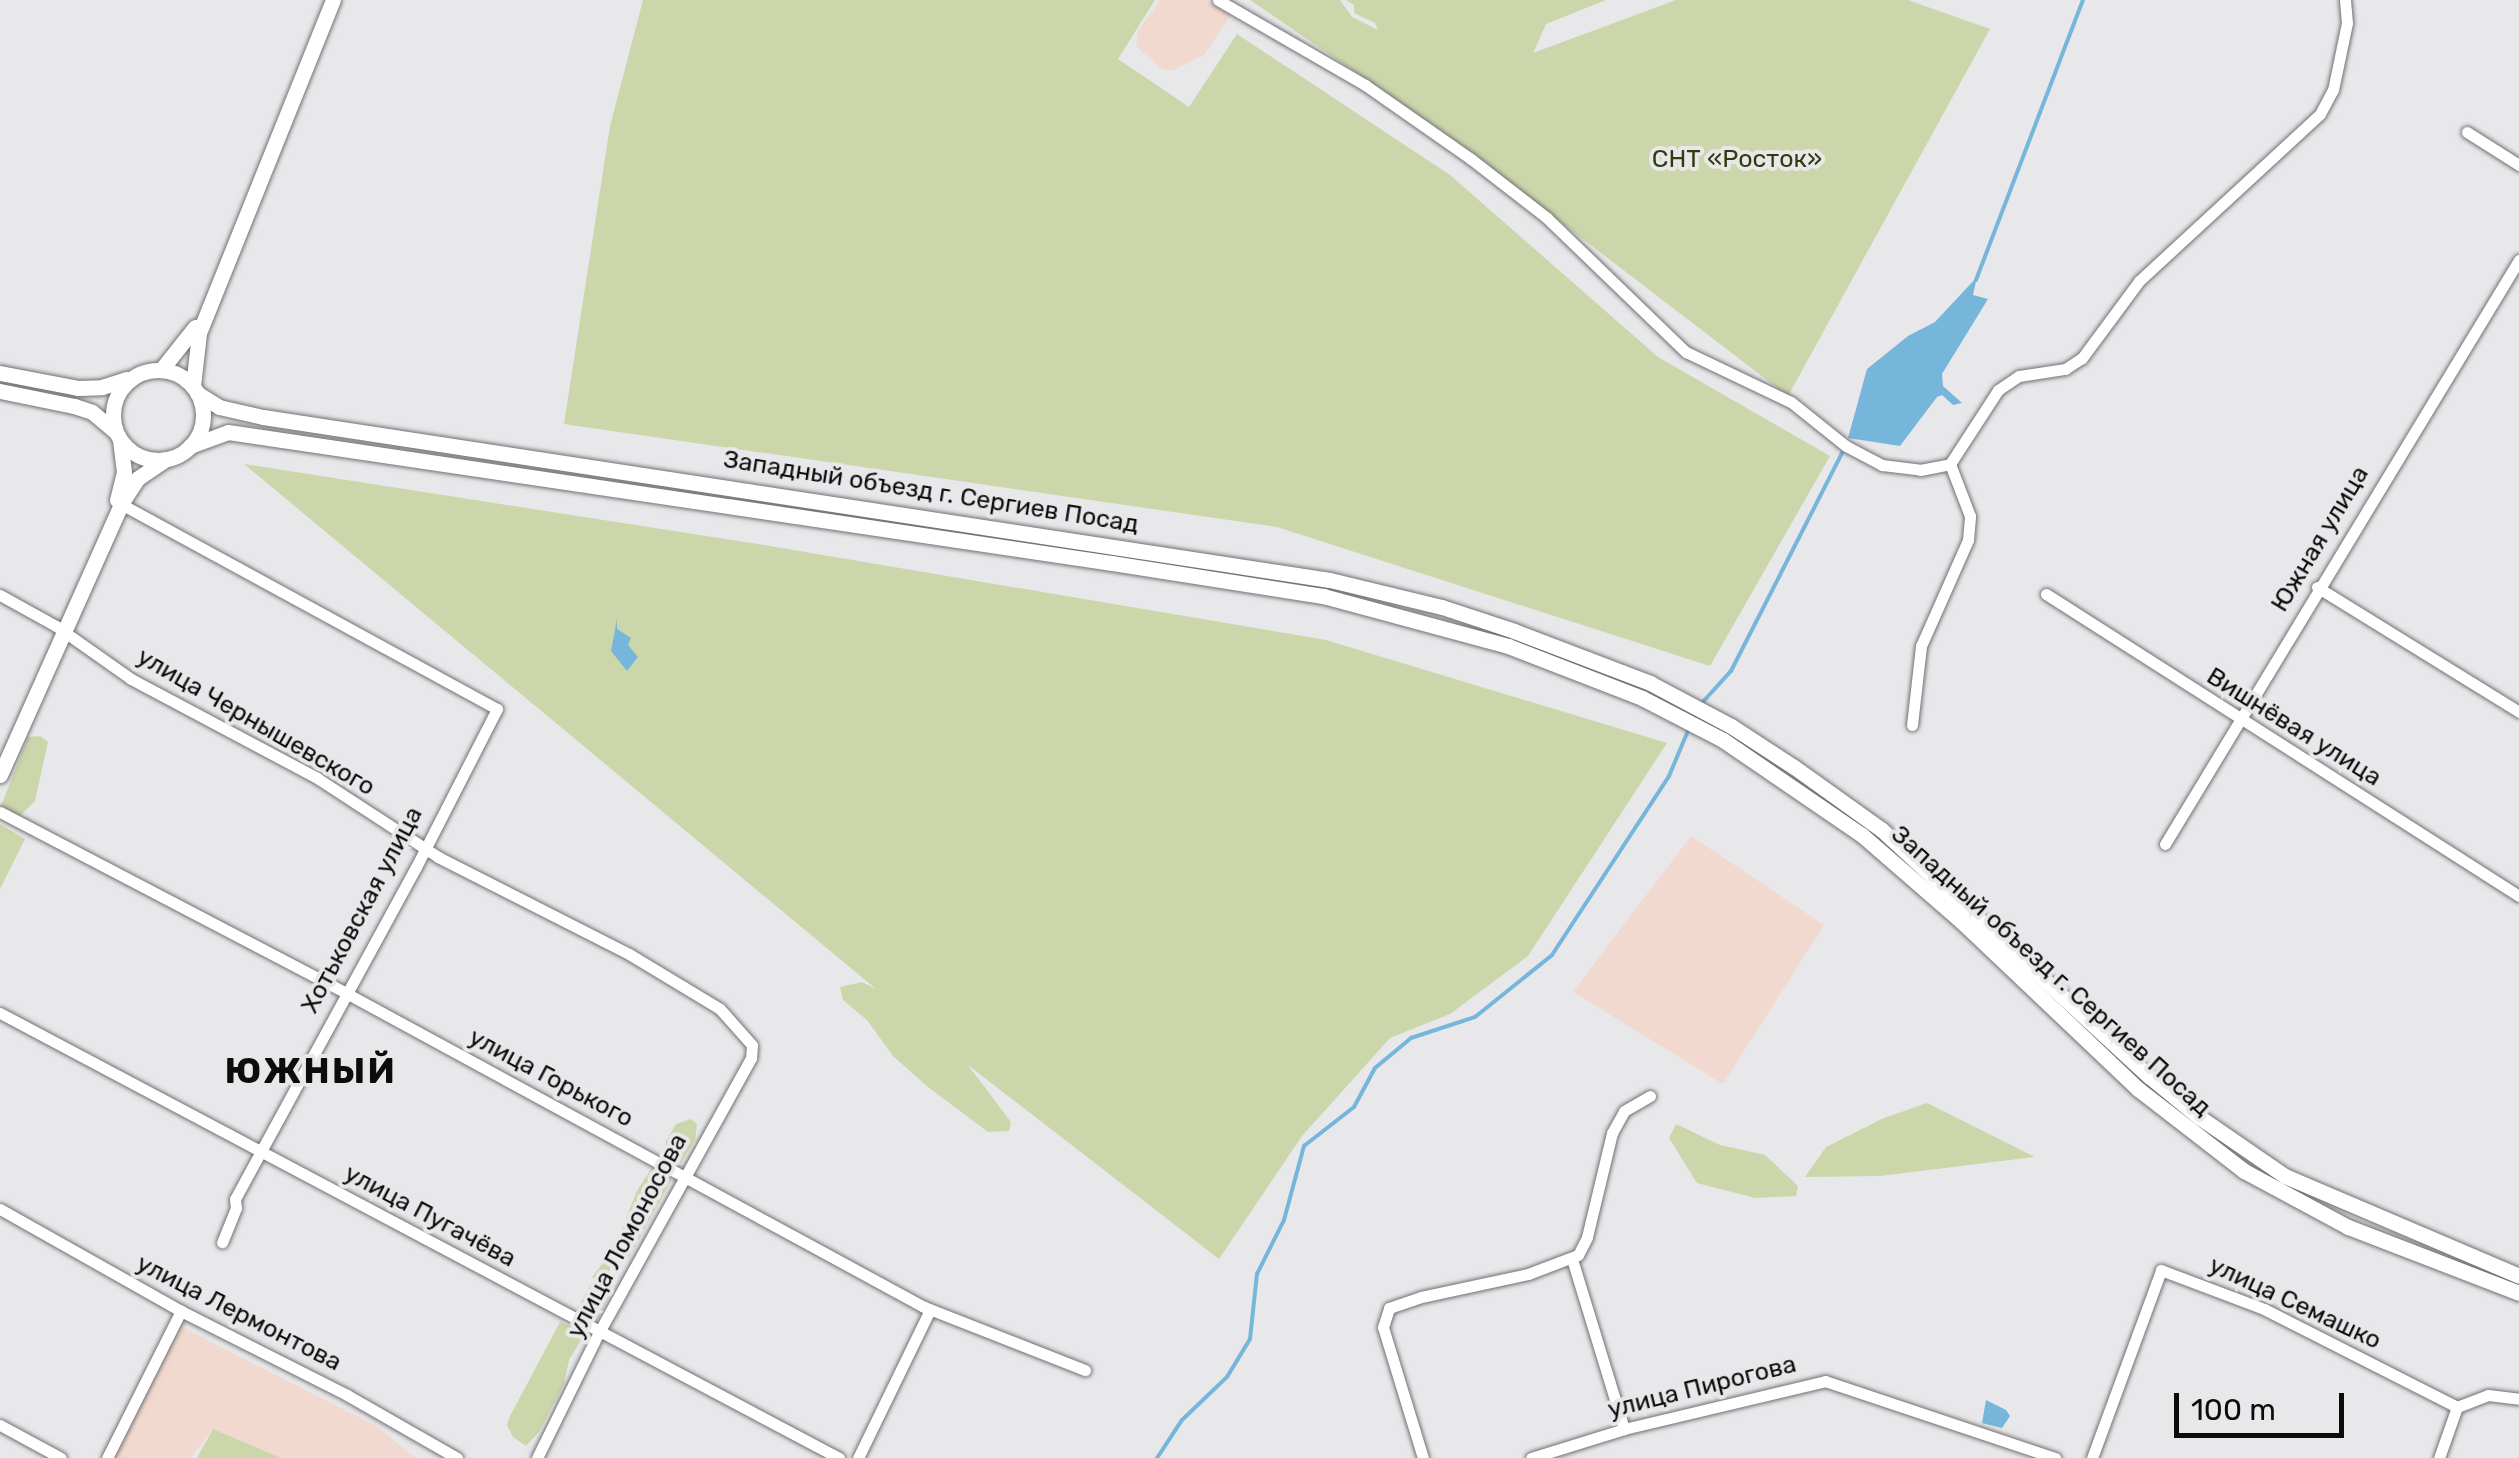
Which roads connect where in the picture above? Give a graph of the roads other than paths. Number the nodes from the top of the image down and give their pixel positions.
1 (332, 0) edge
2 (1218, 0) edge
3 (2345, 0) edge
4 (2467, 132) dead end
5 (2519, 164) edge
6 (232, 257) junction
7 (2519, 260) edge
8 (161, 370) junction
9 (0, 373) edge
10 (131, 378) junction
11 (195, 389) junction
12 (0, 391) edge
13 (118, 436) junction
14 (190, 446) junction
15 (166, 459) junction
16 (1950, 464) junction
17 (122, 504) junction
18 (103, 542) junction
19 (2316, 587) junction
20 (2046, 594) dead end
21 (0, 596) edge
22 (63, 630) junction
23 (1646, 691) junction
24 (2519, 712) edge
25 (2238, 719) junction
26 (1912, 725) dead end
27 (1727, 733) junction
28 (0, 774) edge
29 (0, 812) edge
30 (2165, 844) dead end
31 (424, 849) junction
32 (2519, 896) edge
33 (346, 992) junction
34 (0, 1013) edge
35 (747, 1038) joint
36 (1650, 1096) dead end
37 (260, 1152) junction
38 (684, 1175) junction
39 (0, 1209) edge
40 (222, 1242) dead end
41 (1572, 1259) junction
42 (2519, 1276) edge
43 (2519, 1294) edge
44 (930, 1310) junction
45 (181, 1312) junction
46 (600, 1332) junction
47 (1085, 1370) dead end
48 (2519, 1399) edge
49 (2457, 1408) junction
50 (0, 1426) edge
51 (1624, 1429) junction
52 (61, 1458) edge
53 (107, 1458) edge
54 (458, 1458) edge
55 (537, 1458) edge
56 (839, 1458) edge
57 (858, 1458) edge
58 (1423, 1458) edge
59 (1531, 1458) edge
60 (2055, 1458) edge
61 (2092, 1458) edge
62 (2439, 1458) edge

1 - 6 main road
2 - 16 street
3 - 16 street
4 - 5 street
6 - 8 main road
6 - 11 main road
7 - 19 street, Южная улица
8 - 10 main road
8 - 11 main road
9 - 10 main road
10 - 13 main road
11 - 14 main road
11 - 23 main road, Западный объезд г. Сергиев Посад
12 - 13 main road
13 - 15 main road
13 - 18 main road
14 - 15 main road
14 - 23 main road, Западный объезд г. Сергиев Посад
15 - 17 main road
16 - 26 street
17 - 18 main road
17 - 31 street, Хотьковская улица
18 - 22 main road
19 - 24 street
19 - 25 street, Южная улица
20 - 25 street, Вишнёвая улица
21 - 22 street, улица Чернышевского
22 - 28 main road
22 - 31 street, улица Чернышевского
23 - 27 main road
25 - 30 street, Южная улица
25 - 32 street, Вишнёвая улица
27 - 42 main road, Западный объезд г. Сергиев Посад
27 - 43 main road, Западный объезд г. Сергиев Посад
29 - 33 street, улица Горького
31 - 33 street, Хотьковская улица
31 - 35 street, улица Чернышевского
33 - 37 street, Хотьковская улица
33 - 38 street, улица Горького
34 - 37 street, улица Пугачёва
35 - 38 street, улица Ломоносова
36 - 41 street
37 - 40 street, Хотьковская улица
37 - 46 street, улица Пугачёва
38 - 44 street, улица Горького
38 - 46 street, улица Ломоносова
39 - 45 street, улица Лермонтова
41 - 51 street
41 - 58 street
44 - 47 street, улица Горького
44 - 57 street
45 - 53 street
45 - 54 street, улица Лермонтова
46 - 55 street, улица Ломоносова
46 - 56 street, улица Пугачёва
48 - 49 street
49 - 61 street, улица Семашко
49 - 62 street
50 - 52 street
51 - 59 street, улица Пирогова
51 - 60 street, улица Пирогова

